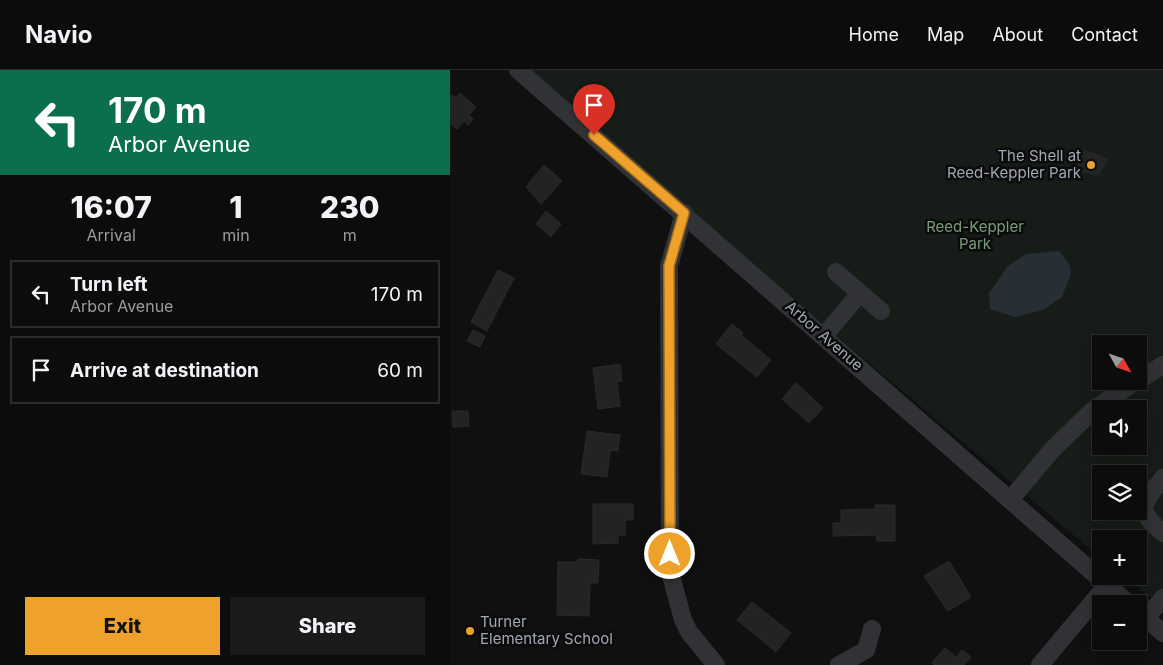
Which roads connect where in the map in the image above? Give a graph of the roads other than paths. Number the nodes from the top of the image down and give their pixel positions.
1 (518, 70) edge
2 (684, 213) junction
3 (836, 272) dead end
4 (860, 294) junction
5 (881, 311) dead end
6 (824, 336) junction
7 (1163, 365) edge
8 (1148, 375) edge
9 (1124, 390) edge
10 (1163, 478) edge
11 (1010, 500) junction
12 (1163, 533) edge
13 (1092, 572) edge
14 (1107, 585) joint
15 (1119, 595) edge
16 (1163, 598) edge
17 (1147, 611) edge
18 (1147, 619) edge
19 (872, 629) dead end
20 (1163, 633) edge
21 (716, 665) edge
22 (839, 665) edge
23 (1040, 665) edge

1 - 2 street, Arbor Avenue
2 - 6 street, Arbor Avenue
2 - 21 street
3 - 4 street
4 - 5 street
4 - 6 street
6 - 11 street, Arbor Avenue
7 - 8 street
9 - 11 street
10 - 12 street
11 - 13 street, Arbor Avenue
14 - 15 street, Arbor Avenue
14 - 23 street
16 - 17 street
18 - 20 street
19 - 22 street

